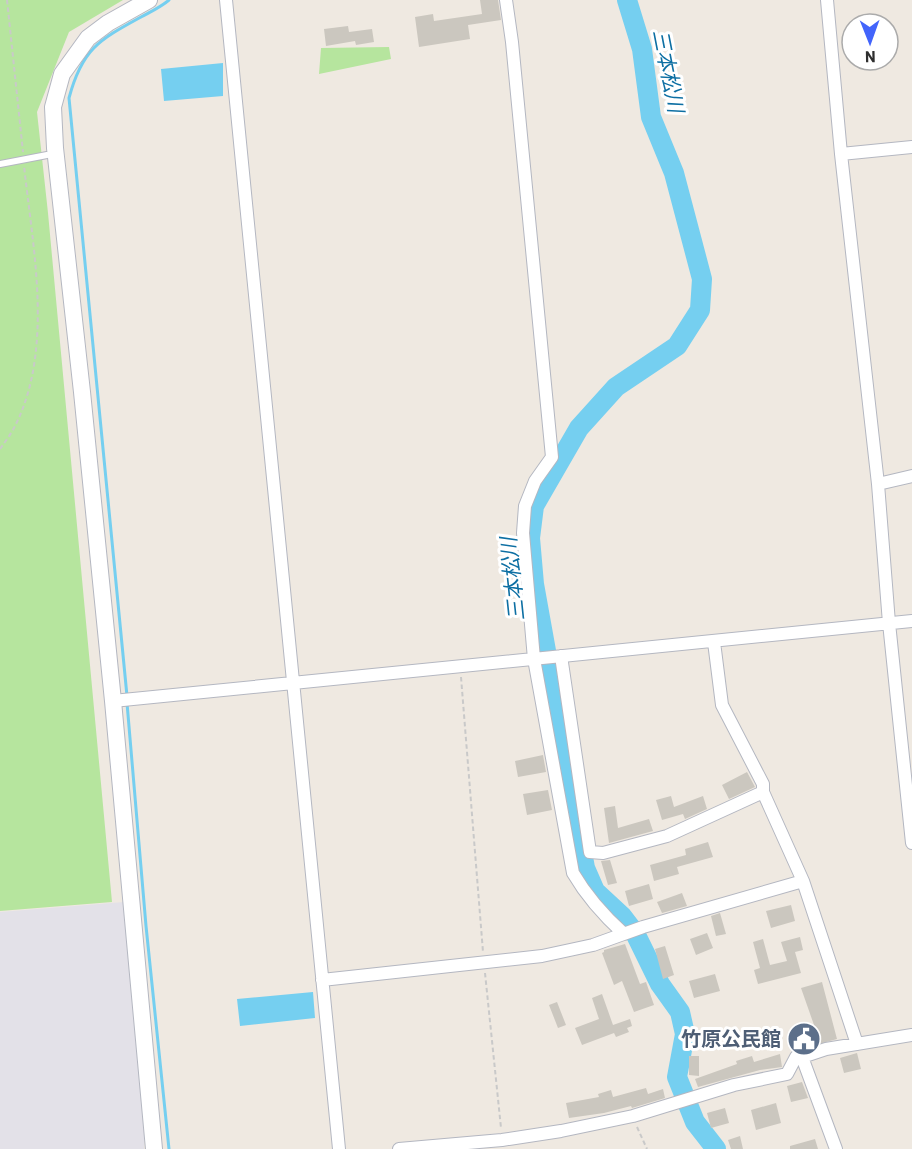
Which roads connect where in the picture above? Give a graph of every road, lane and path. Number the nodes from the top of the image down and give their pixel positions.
1 (7, 0) edge
2 (149, 0) edge
3 (226, 0) edge
4 (506, 0) edge
5 (827, 0) edge
6 (912, 147) edge
7 (841, 154) junction
8 (47, 155) dead end
9 (23, 160) junction
10 (0, 164) edge
11 (0, 449) edge
12 (912, 476) edge
13 (878, 484) junction
14 (912, 621) edge
15 (889, 623) junction
16 (714, 642) junction
17 (561, 656) junction
18 (534, 659) junction
19 (460, 668) junction
20 (294, 682) junction
21 (113, 701) junction
22 (764, 792) junction
23 (912, 843) edge
24 (803, 881) junction
25 (624, 934) junction
26 (484, 962) junction
27 (322, 980) junction
28 (912, 1035) edge
29 (857, 1044) junction
30 (802, 1057) junction
31 (633, 1116) junction
32 (502, 1140) junction
33 (154, 1149) edge
34 (339, 1149) edge
35 (399, 1149) edge
36 (647, 1149) edge
37 (836, 1149) edge

1 - 9 path
2 - 21 street
3 - 20 street
4 - 18 street
5 - 7 street
6 - 7 street
7 - 13 street
8 - 9 lane
9 - 10 lane
9 - 11 path
12 - 13 street
13 - 15 street
14 - 15 street
15 - 16 street
15 - 23 street
16 - 17 street
16 - 22 street
17 - 18 street
17 - 22 street
18 - 19 street
18 - 25 street
19 - 20 street
19 - 26 path
20 - 21 street
20 - 27 street
21 - 33 street
22 - 24 street
24 - 25 street
24 - 29 street
25 - 26 street
26 - 27 street
26 - 32 path
27 - 34 street
28 - 29 street
29 - 30 street
30 - 31 street
30 - 37 street
31 - 32 street
31 - 36 path
32 - 35 street

